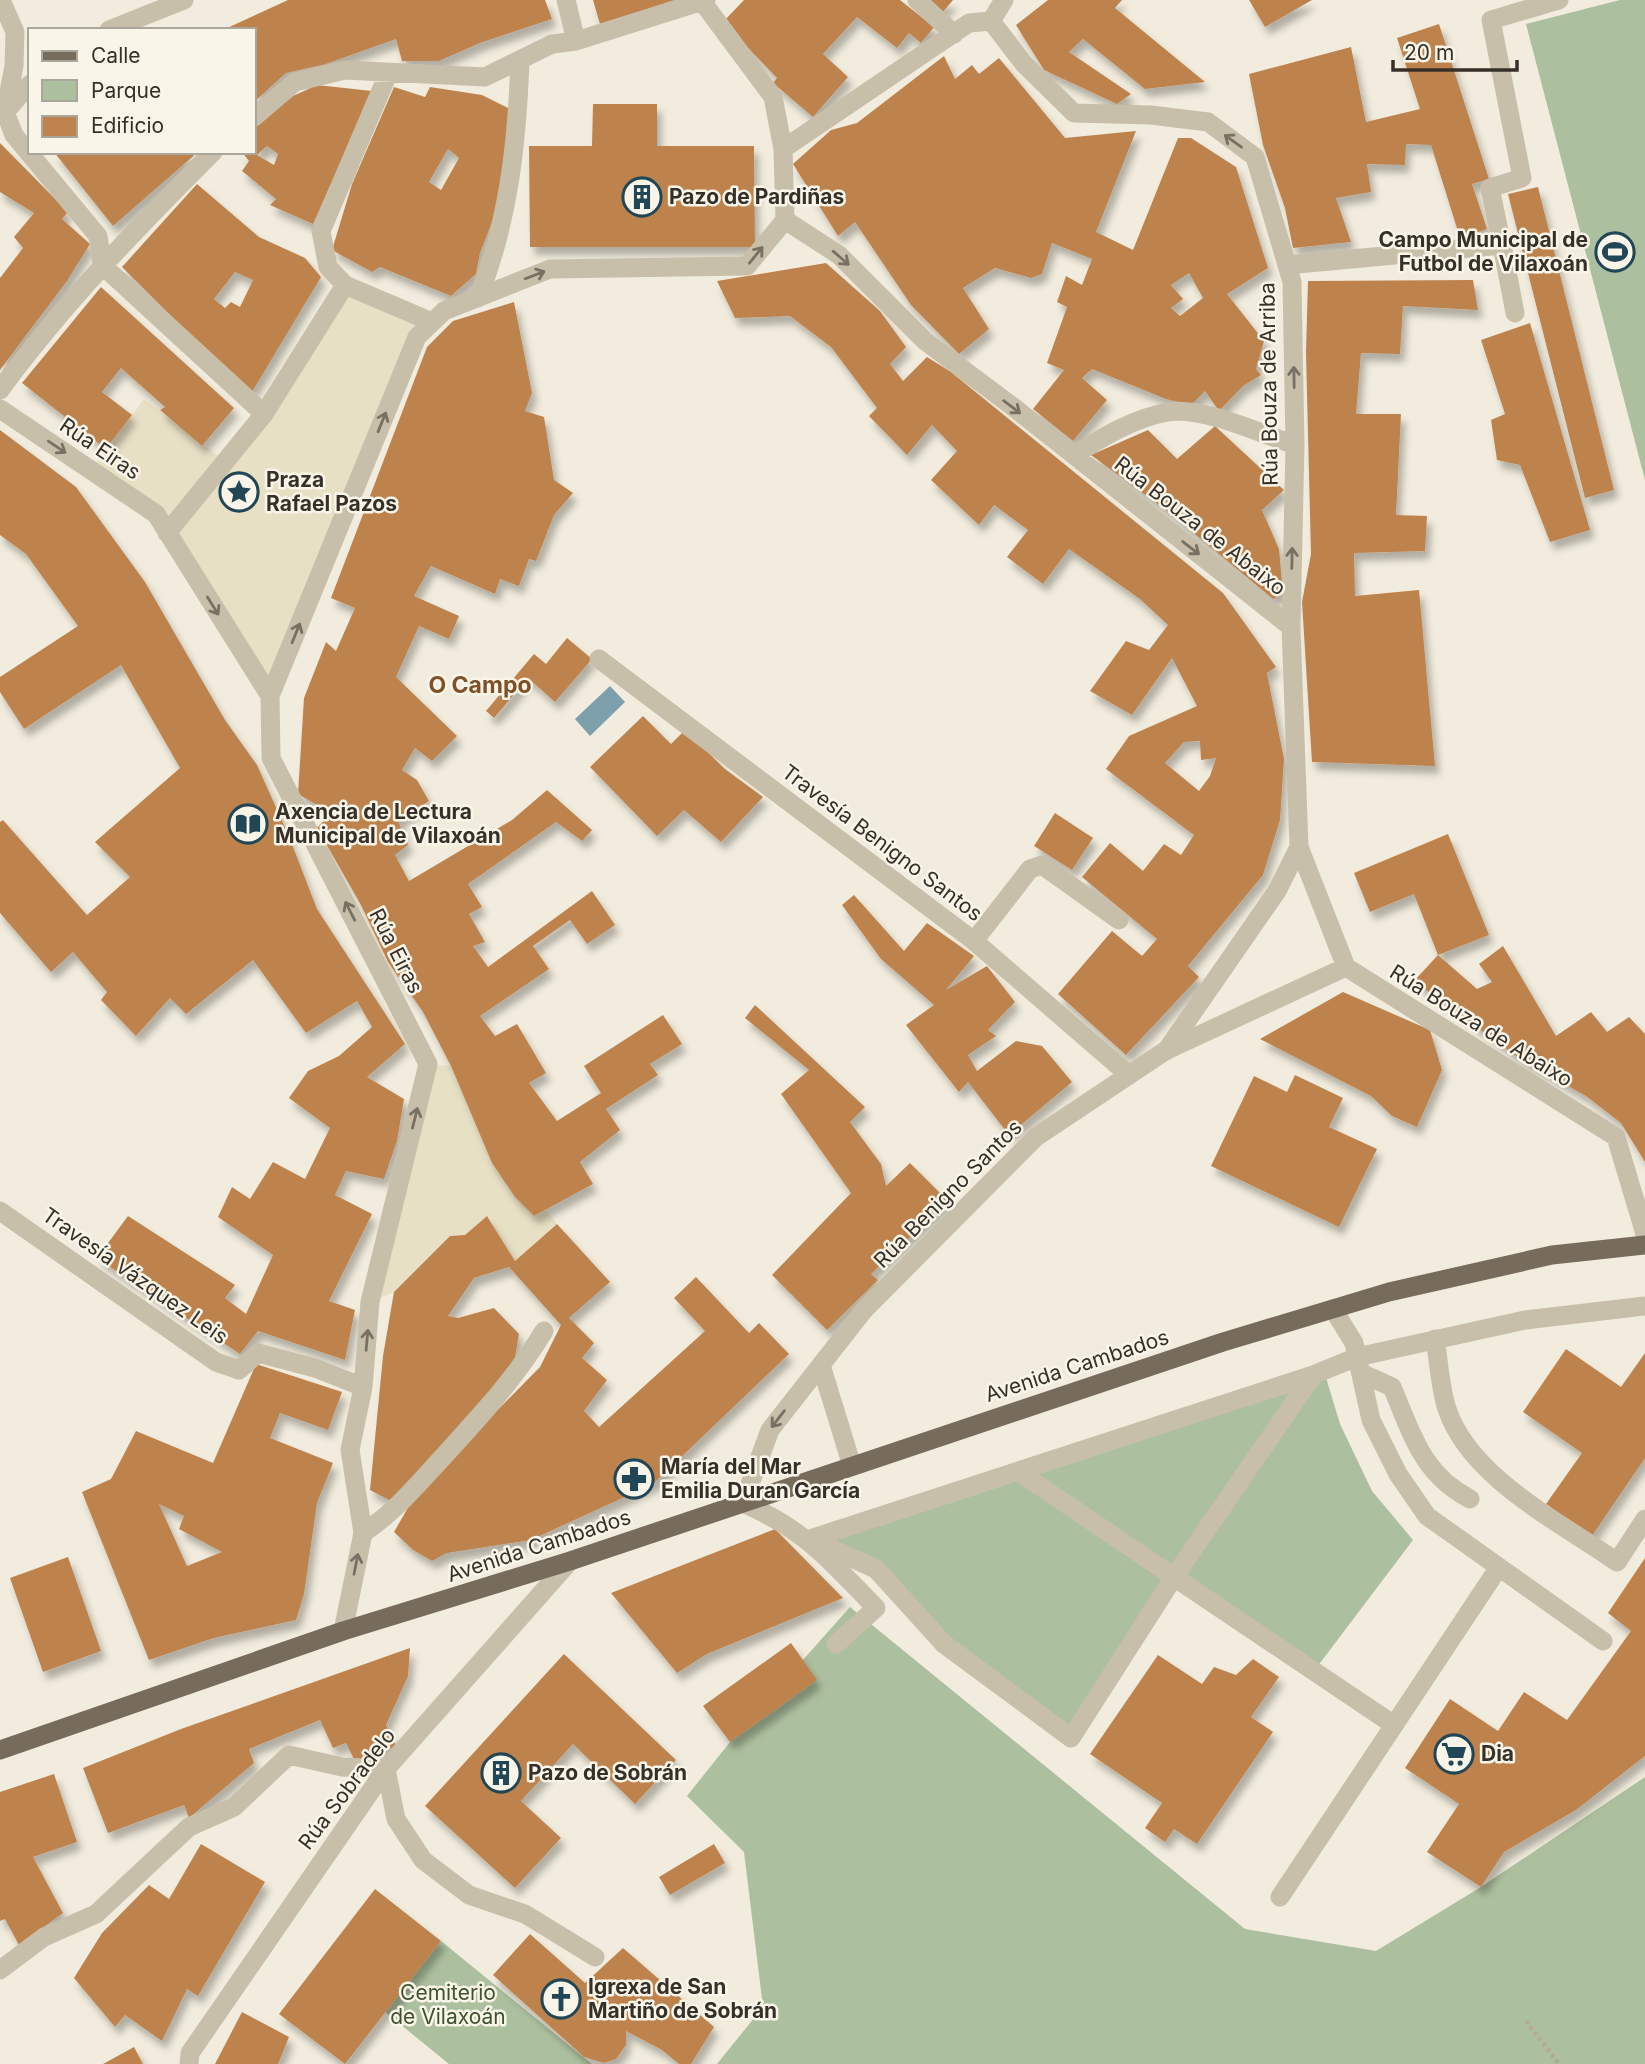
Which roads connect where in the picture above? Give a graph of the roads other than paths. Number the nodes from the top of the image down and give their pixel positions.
1 (1, 0) edge
2 (184, 0) edge
3 (566, 0) edge
4 (918, 0) edge
5 (1004, 0) edge
6 (1559, 0) edge
7 (703, 1) edge
8 (990, 21) junction
9 (114, 28) edge
10 (15, 32) edge
11 (954, 34) junction
12 (576, 41) junction
13 (520, 60) junction
14 (388, 74) junction
15 (28, 86) edge
16 (2, 113) edge
17 (256, 115) edge
18 (783, 149) junction
19 (28, 152) edge
20 (30, 154) edge
21 (211, 154) edge
22 (785, 220) junction
23 (1502, 246) junction
24 (102, 265) junction
25 (1287, 265) junction
26 (345, 285) junction
27 (478, 298) junction
28 (1515, 313) dead end
29 (432, 322) junction
30 (0, 390) edge
31 (0, 410) edge
32 (264, 414) junction
33 (1295, 445) junction
34 (1074, 455) junction
35 (167, 533) junction
36 (1291, 627) junction
37 (599, 659) dead end
38 (270, 696) junction
39 (1299, 847) junction
40 (1119, 920) dead end
41 (975, 941) junction
42 (1346, 967) junction
43 (1165, 1051) junction
44 (1129, 1075) junction
45 (0, 1211) edge
46 (1645, 1234) edge
47 (1645, 1245) edge
48 (1645, 1306) edge
49 (1333, 1309) junction
50 (544, 1331) dead end
51 (1435, 1339) junction
52 (821, 1365) junction
53 (1359, 1365) junction
54 (1313, 1375) junction
55 (363, 1387) junction
56 (852, 1466) junction
57 (1019, 1472) junction
58 (1471, 1499) dead end
59 (743, 1503) junction
60 (1645, 1519) edge
61 (363, 1533) junction
62 (810, 1539) junction
63 (570, 1561) junction
64 (1499, 1567) junction
65 (1174, 1577) junction
66 (343, 1631) junction
67 (1603, 1641) dead end
68 (836, 1644) dead end
69 (1394, 1725) junction
70 (0, 1750) edge
71 (386, 1769) junction
72 (1280, 1897) dead end
73 (595, 1957) dead end
74 (0, 1970) edge
75 (189, 2064) edge

1 - 10 street
2 - 9 street
3 - 12 street
4 - 11 street
5 - 8 street
6 - 23 street
7 - 12 street
7 - 18 street
8 - 11 street
25 -> 8 street, Rúa Bouza de Arriba
10 - 16 street
11 - 18 street
12 - 13 street
13 - 14 street
13 - 27 street
14 - 17 street
14 - 26 street
15 - 16 street
16 - 19 street
18 - 22 street
20 - 24 street
21 - 24 street
27 -> 22 street
22 -> 34 street, Rúa Bouza de Abaixo
23 - 25 street
23 - 28 street
24 - 30 street
24 - 32 street
33 -> 25 street, Rúa Bouza de Arriba
26 - 29 street
26 - 32 street
27 - 29 street
38 -> 29 street
31 -> 35 street, Rúa Eiras
32 - 35 street
33 - 34 street, Rúa Bouza de Abaixo
36 -> 33 street, Rúa Bouza de Arriba
34 -> 36 street, Rúa Bouza de Abaixo
35 -> 38 street, Rúa Eiras
36 - 39 street, Rúa Bouza de Abaixo
37 - 41 street, Travesía Benigno Santos
55 -> 38 street, Rúa Eiras
39 - 42 street, Rúa Bouza de Abaixo
39 - 43 street, Rúa Bouza de Abaixo
40 - 41 street
41 - 44 street, Travesía Benigno Santos
42 - 43 street, Rúa Benigno Santos
42 - 46 street, Rúa Bouza de Abaixo
43 - 44 street, Rúa Benigno Santos
44 - 52 street, Rúa Benigno Santos
45 - 55 street, Travesía Vázquez Leis
47 - 49 main road, Avenida Cambados
48 - 51 street
49 - 53 street
49 - 56 main road, Avenida Cambados
50 - 61 street
51 - 53 street
51 - 60 street
52 - 56 street
52 -> 59 street, Rúa Benigno Santos
53 - 54 street
53 - 58 street
53 - 64 street
54 - 57 street
54 - 65 street
55 - 61 street, Rúa Eiras
56 - 59 main road, Avenida Cambados
57 - 62 street
57 - 65 street
59 - 62 street
59 - 63 main road, Avenida Cambados
66 -> 61 street, Rúa Eiras
62 - 65 street
62 - 68 street
63 - 66 main road, Avenida Cambados
63 - 71 street, Rúa Sobradelo
64 - 67 street
64 - 69 street
65 - 69 street
66 - 70 main road, Avenida Cambados
69 - 72 street
71 - 73 street
71 - 74 street
71 - 75 street, Rúa Sobradelo

